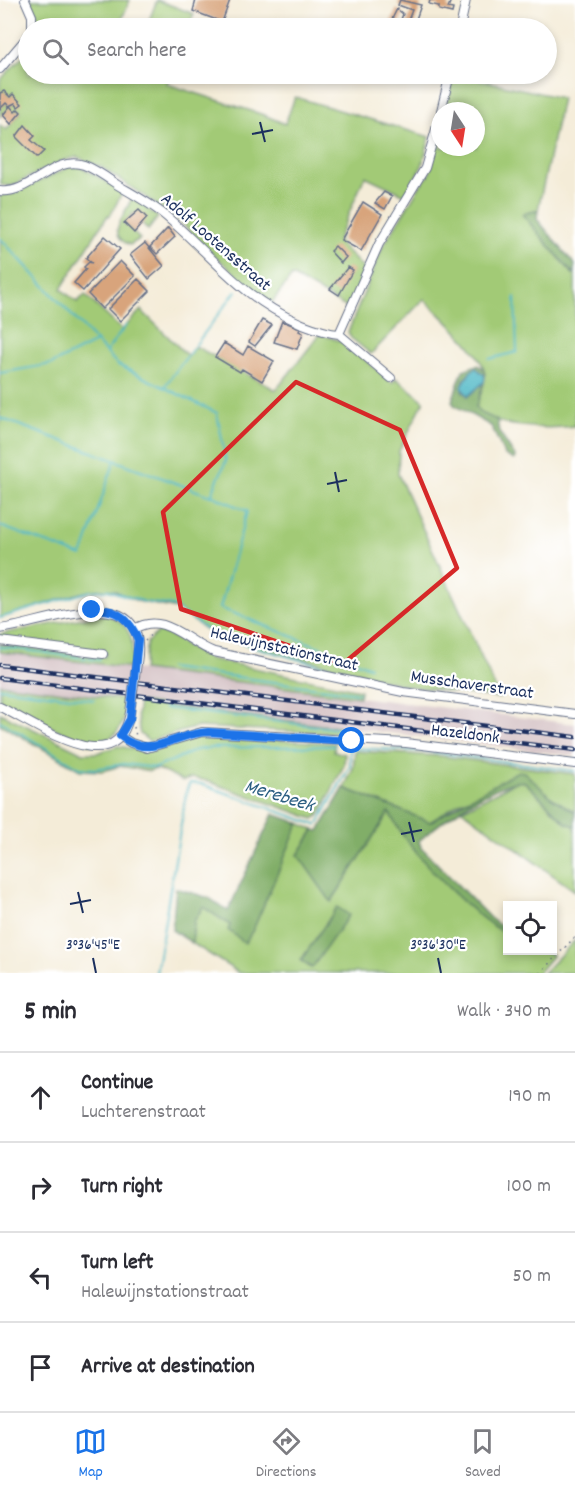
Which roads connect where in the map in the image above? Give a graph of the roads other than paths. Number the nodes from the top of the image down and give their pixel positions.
1 (25, 0) edge
2 (466, 0) edge
3 (32, 18) edge
4 (462, 18) edge
5 (18, 48) edge
6 (0, 69) edge
7 (447, 84) edge
8 (443, 102) edge
9 (431, 146) edge
10 (0, 191) edge
11 (339, 334) junction
12 (391, 378) dead end
13 (134, 628) junction
14 (0, 630) edge
15 (0, 641) edge
16 (103, 654) dead end
17 (365, 684) joint
18 (0, 707) edge
19 (575, 714) edge
20 (120, 736) junction
21 (575, 764) edge

1 - 3 street
2 - 4 street
5 - 6 street
7 - 8 street
9 - 11 street
10 - 11 street, Adolf Lootensstraat
11 - 12 street
13 - 14 street
13 - 17 street, Halewijnstationstraat
13 - 20 street, bridge
15 - 16 street
17 - 19 street, Musschaverstraat
18 - 20 street
20 - 21 street, Hazeldonk

